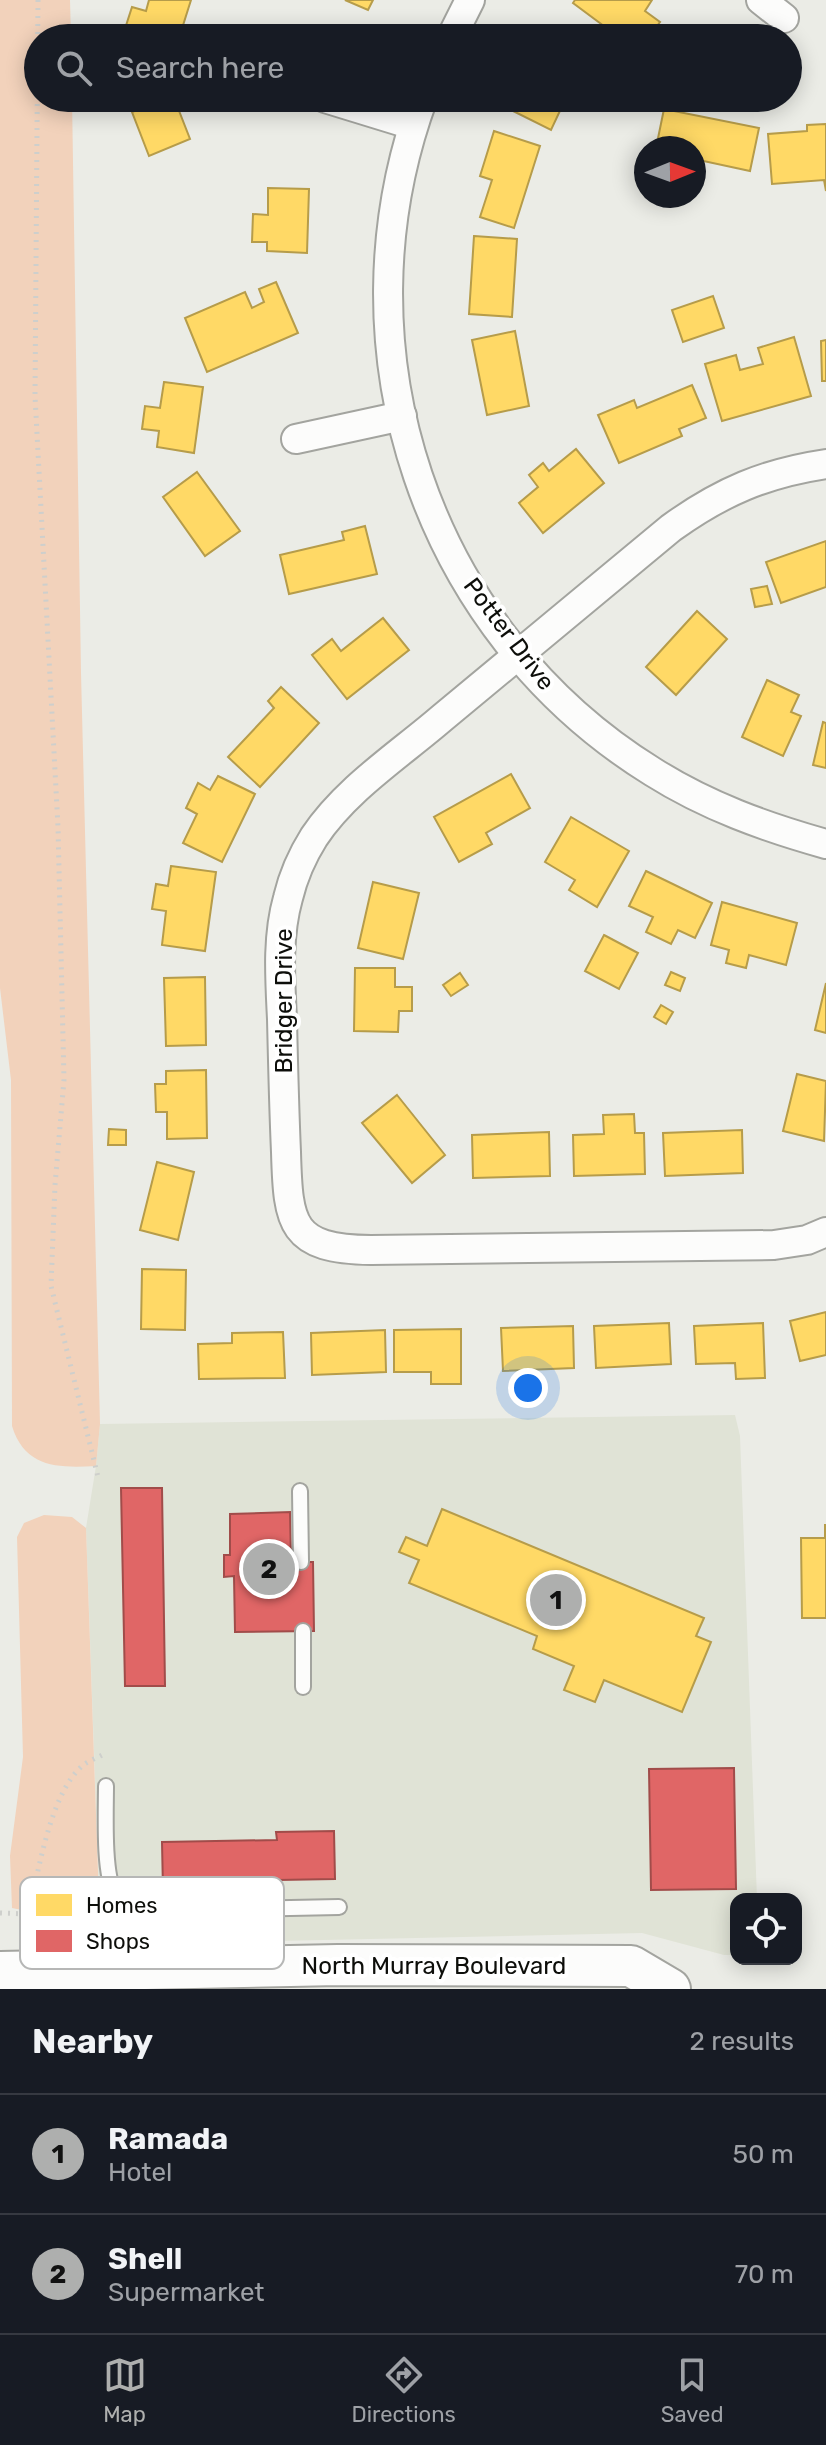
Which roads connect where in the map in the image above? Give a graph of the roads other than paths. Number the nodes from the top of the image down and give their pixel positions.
1 (470, 0) edge
2 (761, 0) edge
3 (784, 18) dead end
4 (458, 24) edge
5 (371, 112) edge
6 (418, 112) edge
7 (413, 125) junction
8 (402, 416) junction
9 (296, 439) dead end
10 (826, 464) edge
11 (518, 654) junction
12 (826, 844) edge
13 (826, 1232) edge
14 (300, 1491) dead end
15 (301, 1562) dead end
16 (303, 1631) dead end
17 (303, 1687) dead end
18 (106, 1786) dead end
19 (109, 1877) edge
20 (339, 1907) dead end
21 (284, 1908) edge
22 (284, 1966) edge
23 (151, 1969) edge
24 (0, 1972) edge
25 (670, 1989) edge

1 - 4 street
2 - 3 street
5 - 7 street
6 - 7 street, Potter Drive
7 - 8 street, Potter Drive
8 - 9 street
8 - 11 street, Potter Drive
10 - 11 street, Bridger Drive
11 - 12 street, Potter Drive
11 - 13 street, Bridger Drive
14 - 15 lane
16 - 17 lane
18 - 19 lane
20 - 21 lane
22 - 25 main road, North Murray Boulevard
23 - 24 main road, North Murray Boulevard

